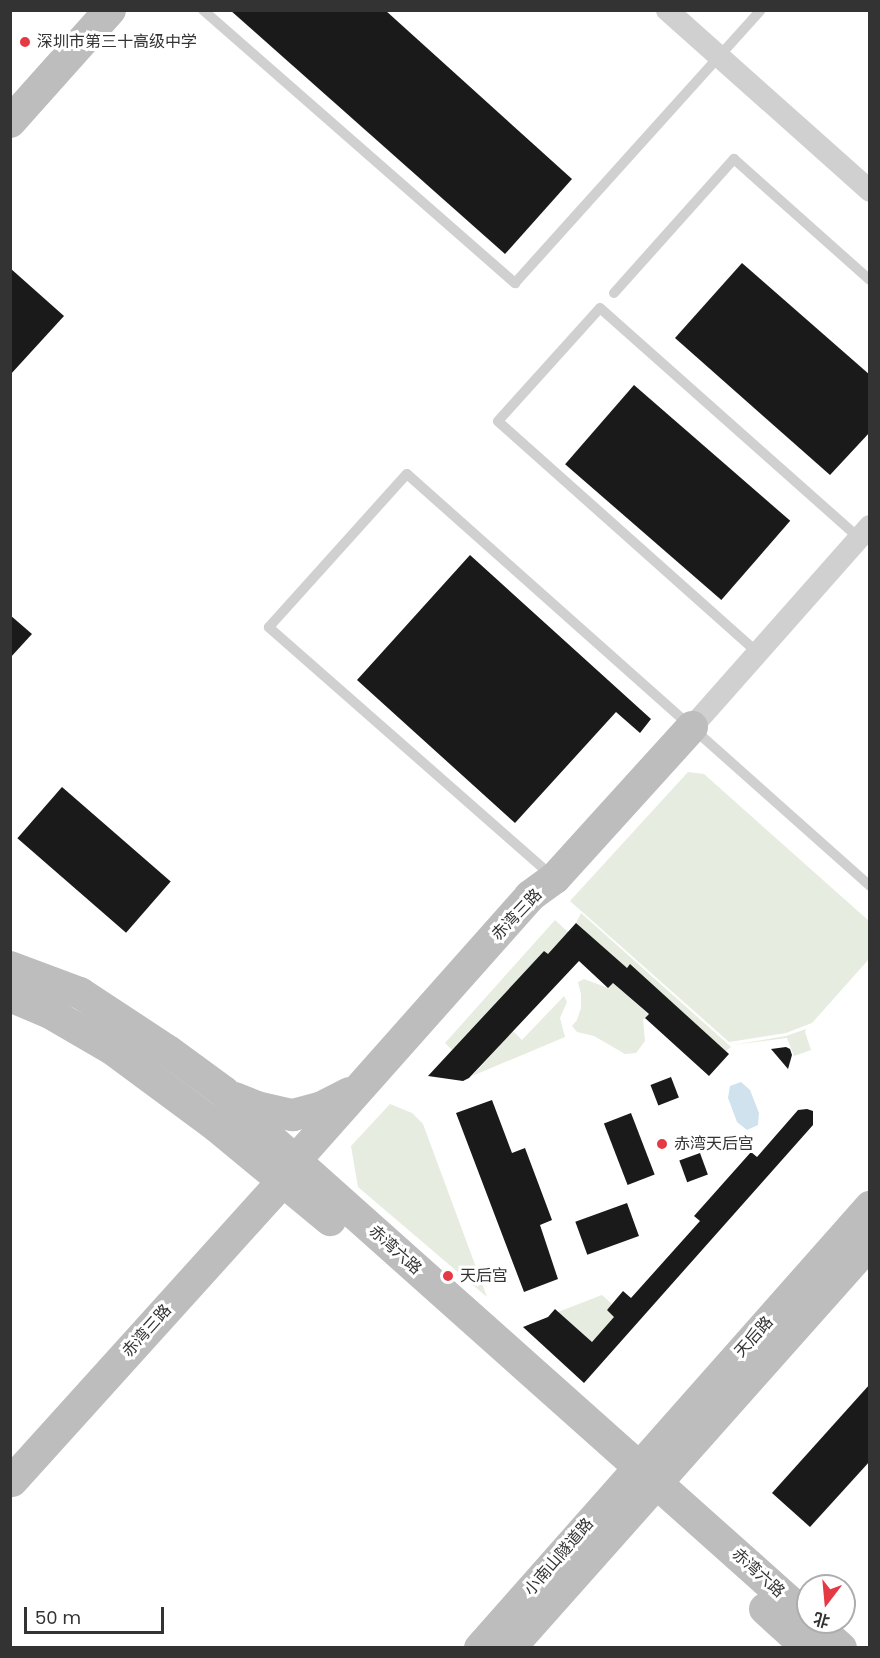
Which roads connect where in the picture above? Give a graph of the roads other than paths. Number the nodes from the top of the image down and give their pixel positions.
1 (110, 10) edge
2 (203, 10) edge
3 (667, 10) edge
4 (760, 10) edge
5 (718, 56) junction
6 (10, 122) edge
7 (870, 191) edge
8 (870, 280) edge
9 (614, 293) dead end
10 (864, 532) edge
11 (758, 653) junction
12 (692, 728) junction
13 (555, 878) junction
14 (870, 886) edge
15 (10, 967) edge
16 (10, 996) edge
17 (363, 1086) junction
18 (224, 1092) junction
19 (295, 1171) junction
20 (870, 1207) edge
21 (870, 1243) edge
22 (11, 1480) edge
23 (640, 1483) junction
24 (796, 1608) edge
25 (826, 1634) edge
26 (480, 1647) edge
27 (510, 1647) edge
28 (808, 1647) edge
29 (841, 1647) edge

1 - 6 street
2 - 5 lane
3 - 5 street
4 - 5 lane
5 - 7 street
8 - 9 lane
10 - 11 street
10 - 11 lane
11 - 12 street
12 - 13 street
12 - 13 lane
12 - 14 lane
13 - 17 street, 赤湾三路
13 - 19 street, 赤湾三路
15 - 18 street, 赤湾六路
16 - 19 street, 赤湾六路
17 - 18 street
17 - 19 street, 赤湾三路
18 - 19 street, 赤湾六路
19 - 22 street, 赤湾三路
19 - 23 street, 赤湾六路
20 - 23 street, 天后路
21 - 23 street, 天后路
23 - 24 street, 赤湾六路
23 - 26 street, 小南山隧道路
23 - 27 street, 小南山隧道路
23 - 28 street, 赤湾六路
25 - 29 street

